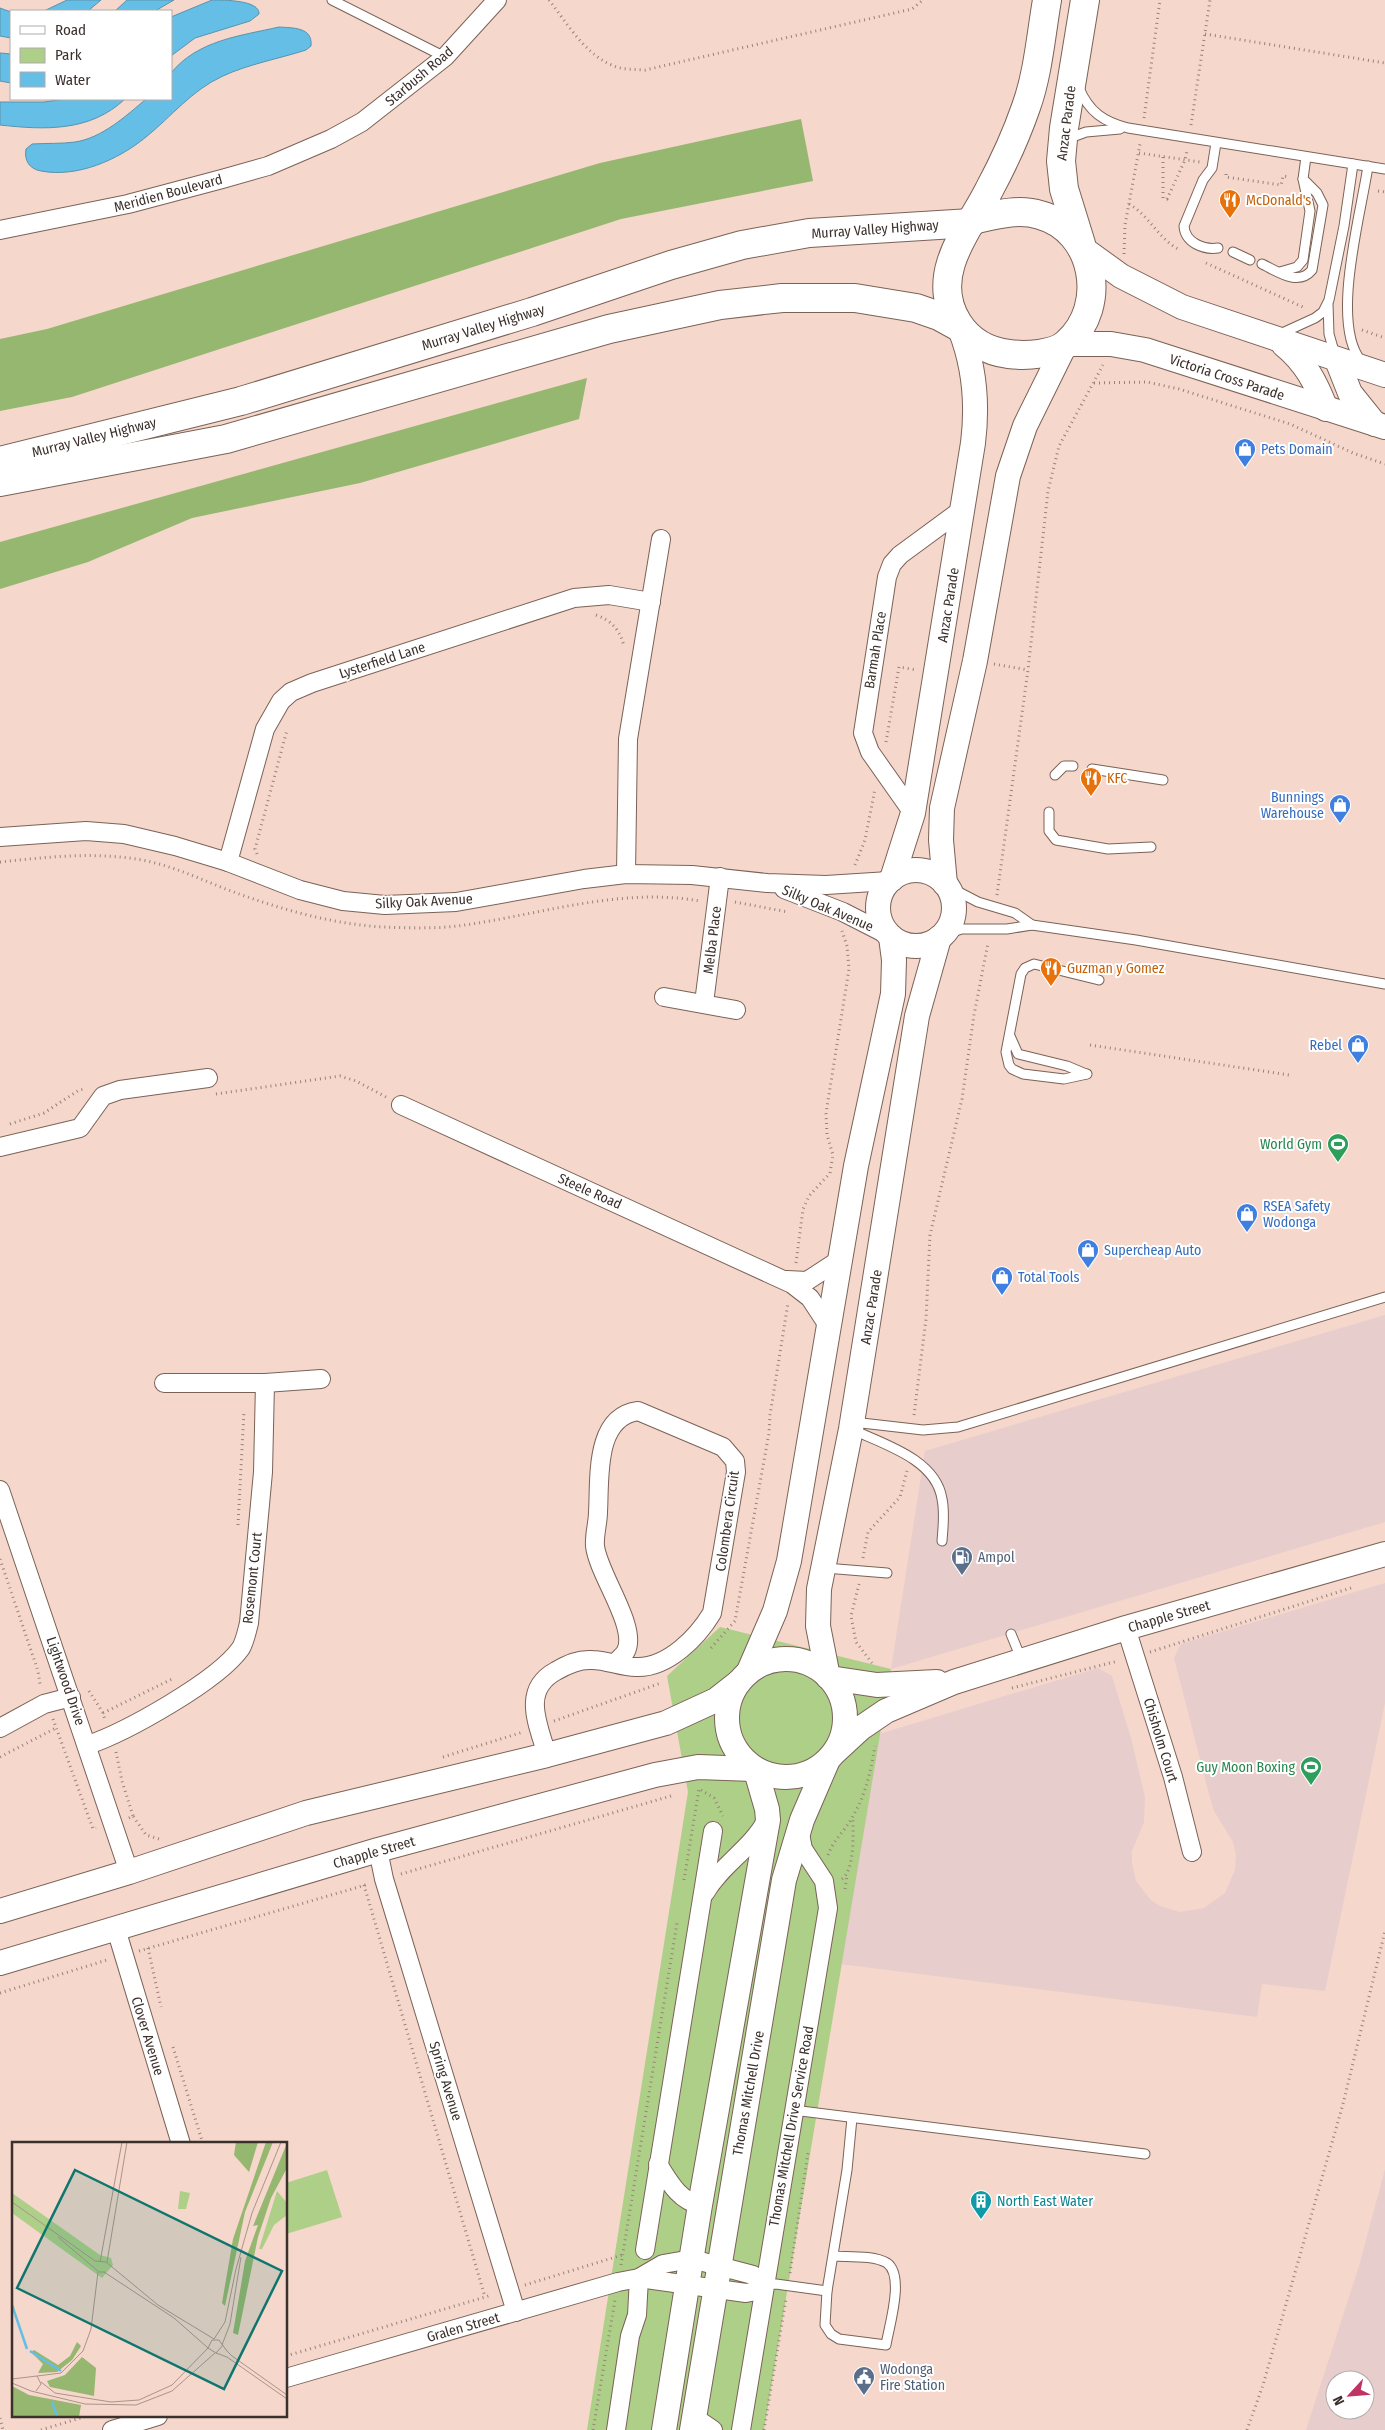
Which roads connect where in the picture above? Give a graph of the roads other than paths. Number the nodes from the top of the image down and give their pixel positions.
1 (332, 0) edge
2 (497, 0) edge
3 (1046, 0) edge
4 (1085, 0) edge
5 (445, 57) junction
6 (1073, 70) junction
7 (1128, 128) junction
8 (331, 139) joint
9 (1216, 142) junction
10 (1062, 147) junction
11 (1306, 157) junction
12 (1353, 164) junction
13 (1368, 166) junction
14 (1385, 169) edge
15 (1303, 179) junction
16 (972, 221) junction
17 (0, 230) edge
18 (1084, 248) junction
19 (1218, 248) dead end
20 (1233, 252) dead end
21 (1250, 260) dead end
22 (1262, 264) dead end
23 (1279, 272) junction
24 (1328, 300) junction
25 (960, 328) junction
26 (1267, 337) junction
27 (1066, 345) junction
28 (1337, 360) junction
29 (1377, 372) edge
30 (1326, 409) junction
31 (1380, 426) edge
32 (0, 460) edge
33 (0, 482) edge
34 (964, 508) junction
35 (661, 539) dead end
36 (651, 602) junction
37 (1073, 766) dead end
38 (1092, 769) dead end
39 (1055, 775) dead end
40 (1163, 780) dead end
41 (913, 812) junction
42 (1049, 812) dead end
43 (0, 837) edge
44 (1151, 848) dead end
45 (228, 862) junction
46 (618, 875) junction
47 (720, 877) junction
48 (890, 880) junction
49 (767, 883) junction
50 (946, 885) junction
51 (1032, 925) junction
52 (889, 936) junction
53 (940, 937) junction
54 (1099, 980) dead end
55 (1385, 984) edge
56 (664, 997) dead end
57 (704, 1003) junction
58 (736, 1010) dead end
59 (1009, 1034) junction
60 (208, 1078) road end
61 (401, 1105) road end
62 (0, 1147) edge
63 (839, 1260) junction
64 (788, 1281) junction
65 (1385, 1297) edge
66 (829, 1327) junction
67 (321, 1379) dead end
68 (164, 1383) dead end
69 (265, 1383) junction
70 (852, 1426) junction
71 (0, 1490) edge
72 (942, 1541) dead end
73 (1385, 1554) edge
74 (823, 1568) junction
75 (887, 1573) dead end
76 (1126, 1628) junction
77 (1010, 1634) dead end
78 (616, 1662) junction
79 (1022, 1662) junction
80 (744, 1677) junction
81 (829, 1677) junction
82 (954, 1682) junction
83 (72, 1697) junction
84 (0, 1728) edge
85 (88, 1745) junction
86 (547, 1755) junction
87 (831, 1757) junction
88 (754, 1770) junction
89 (768, 1816) junction
90 (719, 1825) road end
91 (799, 1829) junction
92 (378, 1850) junction
93 (1192, 1852) dead end
94 (129, 1872) junction
95 (703, 1897) junction
96 (0, 1911) edge
97 (116, 1929) junction
98 (0, 1963) edge
99 (793, 2110) junction
100 (852, 2118) junction
101 (180, 2142) edge
102 (1145, 2154) dead end
103 (658, 2164) junction
104 (730, 2197) junction
105 (700, 2205) junction
106 (645, 2250) dead end
107 (834, 2256) junction
108 (692, 2259) junction
109 (640, 2278) junction
110 (716, 2278) junction
111 (689, 2284) junction
112 (764, 2286) junction
113 (827, 2291) junction
114 (516, 2312) junction
115 (674, 2370) junction
116 (288, 2377) edge
117 (151, 2418) edge
118 (700, 2426) edge
119 (112, 2430) edge
120 (616, 2430) edge
121 (664, 2430) edge
122 (741, 2430) edge

1 - 5 lane
2 - 5 street, Starbush Road
3 - 16 main road
4 - 6 main road, Anzac Parade
5 - 8 street, Starbush Road
6 - 7 lane
6 - 10 main road, Anzac Parade
7 - 9 lane
7 - 10 lane
8 - 17 street, Meridien Boulevard
9 - 11 lane
9 - 19 lane
10 - 18 main road, Anzac Parade
11 - 12 lane
11 - 15 lane
12 - 13 lane
12 - 24 lane
13 - 14 lane
13 - 29 lane
15 - 23 lane
15 - 23 lane
16 - 18 main road
16 - 25 main road
16 - 32 main road, Murray Valley Highway
18 - 26 main road
18 - 27 main road
20 - 21 lane
22 - 23 lane
24 - 26 lane
24 - 28 lane
25 - 27 main road
25 - 33 main road, Murray Valley Highway
25 - 34 main road, Anzac Parade
26 - 28 main road
26 - 30 main road
27 - 30 main road, Victoria Cross Parade
27 - 50 main road
28 - 29 main road
28 - 31 main road
30 - 31 main road, Victoria Cross Parade
34 - 41 main road, Anzac Parade
34 - 41 street, Barmah Place
35 - 36 street
36 - 45 street, Lysterfield Lane
36 - 46 street
37 - 39 lane
38 - 40 lane
41 - 48 main road, Anzac Parade
42 - 44 lane
43 - 45 street, Silky Oak Avenue
45 - 46 street, Silky Oak Avenue
46 - 47 street, Silky Oak Avenue
47 - 49 street, Silky Oak Avenue
47 - 57 street, Melba Place
48 - 49 street, Silky Oak Avenue
48 - 50 main road
48 - 52 main road
49 - 52 street, Silky Oak Avenue
50 - 51 lane
50 - 53 main road
51 - 53 lane
51 - 55 lane
52 - 53 main road
52 - 63 main road
53 - 70 main road, Anzac Parade
54 - 59 lane
56 - 57 street
57 - 58 street
59 - 59 lane
60 - 62 street
61 - 64 street, Steele Road
63 - 64 street
63 - 66 main road
64 - 66 street, Steele Road
65 - 70 lane
66 - 80 main road
67 - 69 street
68 - 69 street
69 - 85 street, Rosemont Court
70 - 72 lane
70 - 74 main road, Anzac Parade
71 - 83 street, Lightwood Drive
73 - 76 main road, Chapple Street
74 - 75 lane
74 - 81 main road, Anzac Parade
76 - 79 main road, Chapple Street
76 - 93 street, Chisholm Court
77 - 79 lane
78 - 78 street, Colombera Circuit
78 - 86 street, Colombera Circuit
79 - 82 main road, Chapple Street
80 - 81 main road
80 - 86 main road
80 - 88 main road
81 - 82 main road, Chapple Street
81 - 87 main road
82 - 87 main road, Chapple Street
83 - 84 street
83 - 85 street, Lightwood Drive
85 - 94 street, Lightwood Drive
86 - 94 main road
87 - 88 main road
87 - 91 main road, Thomas Mitchell Drive
88 - 89 main road, Thomas Mitchell Drive
88 - 92 main road, Chapple Street
89 - 95 street
89 - 105 main road, Thomas Mitchell Drive
90 - 95 street
91 - 99 street, Thomas Mitchell Drive Service Road
91 - 104 main road, Thomas Mitchell Drive
92 - 97 main road, Chapple Street
92 - 114 street, Spring Avenue
94 - 96 main road
95 - 103 street
97 - 98 main road, Chapple Street
97 - 101 street, Clover Avenue
99 - 100 lane
99 - 112 street, Thomas Mitchell Drive Service Road
100 - 102 lane
100 - 107 lane
103 - 105 street
103 - 106 street
104 - 105 main road
104 - 110 main road, Thomas Mitchell Drive
105 - 108 main road, Thomas Mitchell Drive
107 - 113 lane
107 - 113 lane
108 - 109 street, Gralen Street
108 - 110 street, Gralen Street
108 - 111 main road, Thomas Mitchell Drive
109 - 111 street, Gralen Street
109 - 114 street, Gralen Street
109 - 120 street
110 - 111 street, Gralen Street
110 - 112 street, Gralen Street
110 - 118 main road, Thomas Mitchell Drive
111 - 115 main road, Thomas Mitchell Drive
112 - 113 lane
112 - 122 street, Thomas Mitchell Drive Service Road
114 - 116 street, Gralen Street
115 - 118 main road
115 - 121 main road, Thomas Mitchell Drive
117 - 119 street

